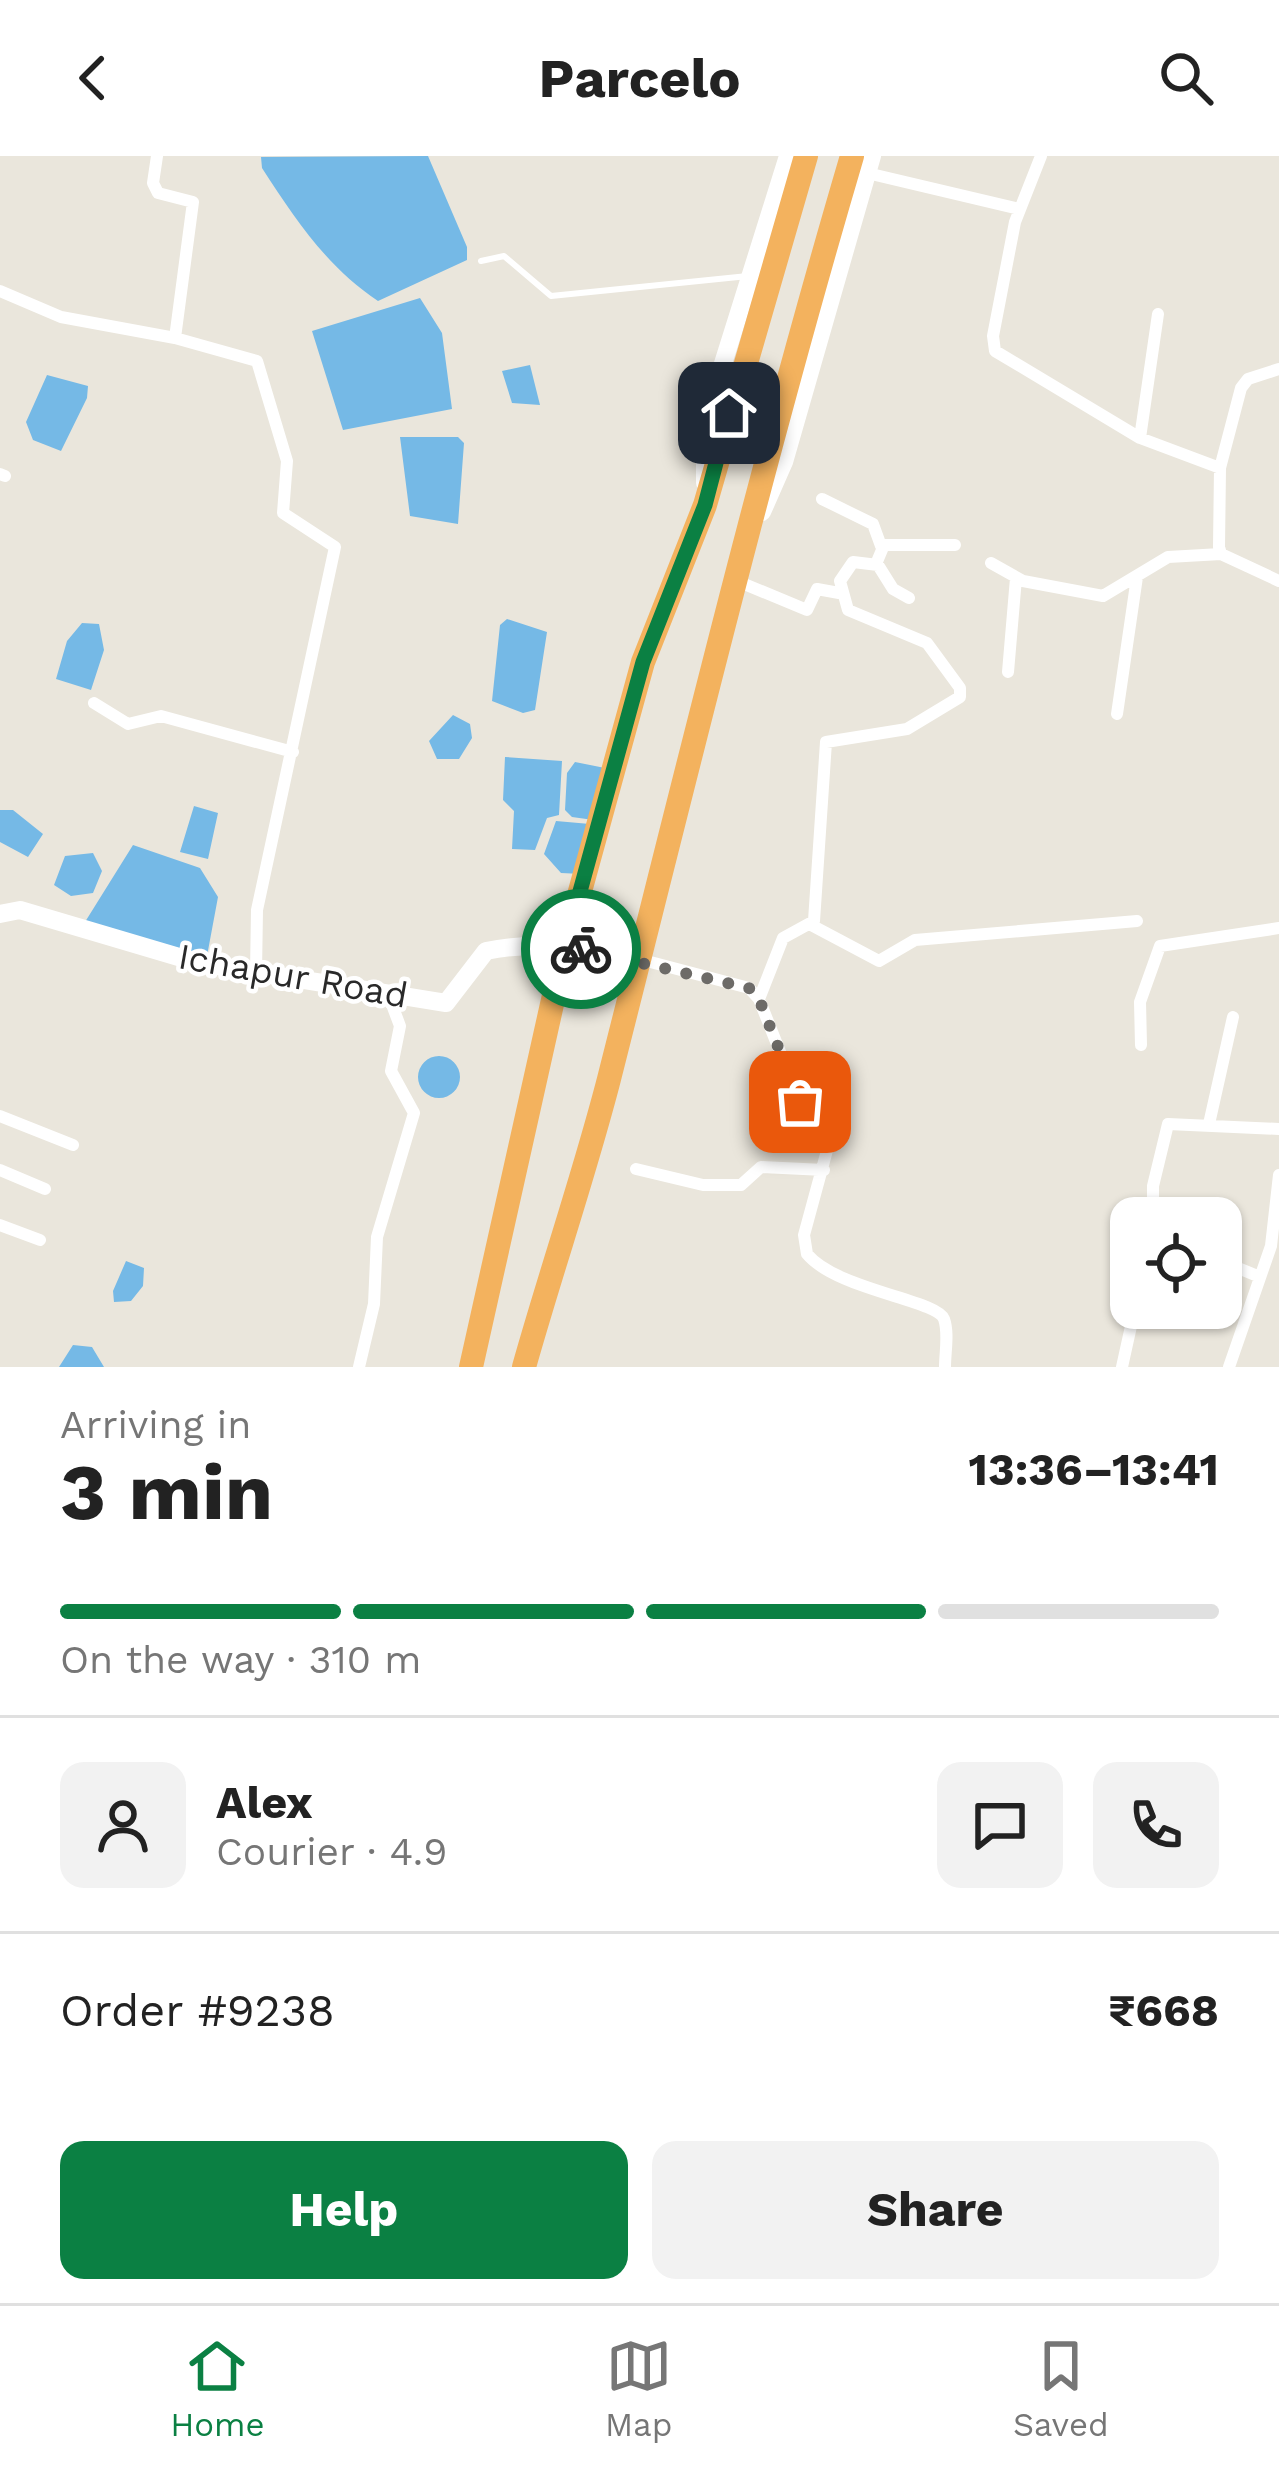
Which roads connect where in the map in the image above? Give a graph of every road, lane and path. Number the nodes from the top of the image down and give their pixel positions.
1 (158, 156) edge
2 (788, 156) edge
3 (806, 156) edge
4 (1041, 156) edge
5 (864, 162) edge
6 (1019, 209) junction
7 (481, 261) dead end
8 (751, 276) junction
9 (0, 292) edge
10 (1158, 314) dead end
11 (175, 338) junction
12 (1279, 368) edge
13 (1141, 438) junction
14 (1220, 468) junction
15 (822, 499) dead end
16 (705, 505) junction
17 (955, 545) dead end
18 (881, 546) junction
19 (1221, 554) junction
20 (991, 563) dead end
21 (876, 565) junction
22 (1137, 577) junction
23 (1016, 578) junction
24 (737, 581) junction
25 (1279, 581) edge
26 (839, 593) junction
27 (909, 598) dead end
28 (1008, 672) dead end
29 (94, 703) dead end
30 (1117, 714) dead end
31 (293, 752) junction
32 (0, 914) edge
33 (1137, 921) dead end
34 (813, 926) junction
35 (1279, 928) edge
36 (565, 946) junction
37 (636, 958) junction
38 (256, 972) junction
39 (388, 994) junction
40 (759, 999) junction
41 (1233, 1017) dead end
42 (1141, 1045) dead end
43 (0, 1116) edge
44 (1209, 1124) junction
45 (1279, 1129) edge
46 (73, 1145) dead end
47 (636, 1169) dead end
48 (0, 1170) edge
49 (824, 1170) junction
50 (1279, 1175) edge
51 (45, 1189) dead end
52 (1152, 1197) edge
53 (0, 1225) edge
54 (1277, 1225) edge
55 (40, 1240) dead end
56 (1242, 1270) edge
57 (1260, 1277) junction
58 (1131, 1329) edge
59 (359, 1367) edge
60 (471, 1367) edge
61 (524, 1367) edge
62 (945, 1367) edge
63 (1122, 1367) edge
64 (1229, 1367) edge

1 - 11 street
2 - 8 street
3 - 16 highway
4 - 6 street
5 - 6 street
5 - 24 highway
6 - 13 street
7 - 8 lane
8 - 16 street
9 - 11 street
10 - 13 street
11 - 31 street
12 - 14 street
13 - 14 street
14 - 19 street
15 - 18 street
16 - 36 highway
17 - 18 street
18 - 21 street
19 - 22 street
19 - 25 street
20 - 23 street
21 - 26 street
21 - 27 street
22 - 23 street
22 - 30 street
23 - 28 street
24 - 26 street
24 - 37 highway
26 - 34 street
29 - 31 street
31 - 38 street
32 - 38 street, Ichapur Road
33 - 34 street
34 - 40 street
35 - 42 street
36 - 37 street
36 - 39 street, Ichapur Road
36 - 60 highway
37 - 40 street
37 - 61 highway
38 - 39 street, Ichapur Road
39 - 59 street
40 - 49 street
41 - 44 street
43 - 46 street
44 - 45 street
44 - 52 street
47 - 49 street
48 - 51 street
49 - 62 street
50 - 54 street
53 - 55 street
54 - 57 street
56 - 57 street
57 - 64 street
58 - 63 street

